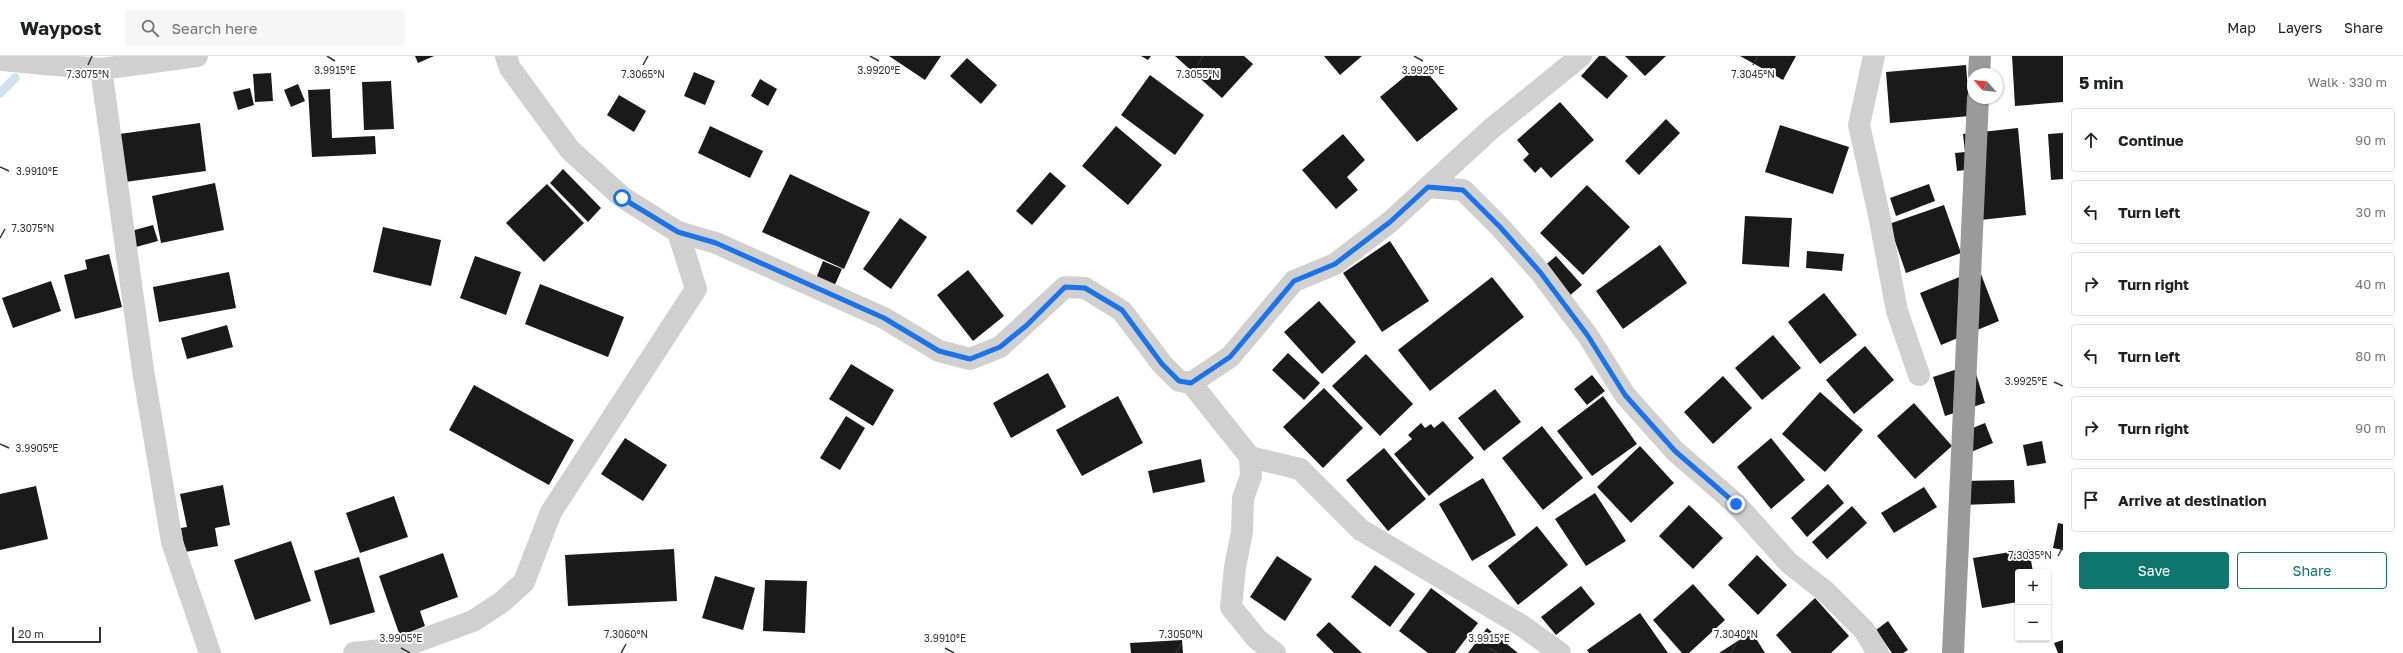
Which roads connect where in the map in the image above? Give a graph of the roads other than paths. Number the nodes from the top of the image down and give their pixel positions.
1 (197, 56) edge
2 (506, 56) edge
3 (1581, 56) edge
4 (1874, 56) edge
5 (1980, 56) edge
6 (0, 60) edge
7 (1979, 68) edge
8 (101, 69) junction
9 (1978, 104) edge
10 (1428, 187) junction
11 (678, 232) junction
12 (1919, 374) dead end
13 (1191, 383) junction
14 (1250, 457) junction
15 (210, 653) edge
16 (354, 653) edge
17 (1275, 653) edge
18 (1560, 653) edge
19 (1878, 653) edge
20 (1953, 653) edge

1 - 8 street
2 - 11 street
3 - 10 street
4 - 12 street
5 - 7 highway
6 - 8 street
8 - 15 street
9 - 20 highway
10 - 13 street
10 - 19 street
11 - 13 street
11 - 16 street
13 - 14 street
14 - 17 street
14 - 18 street

